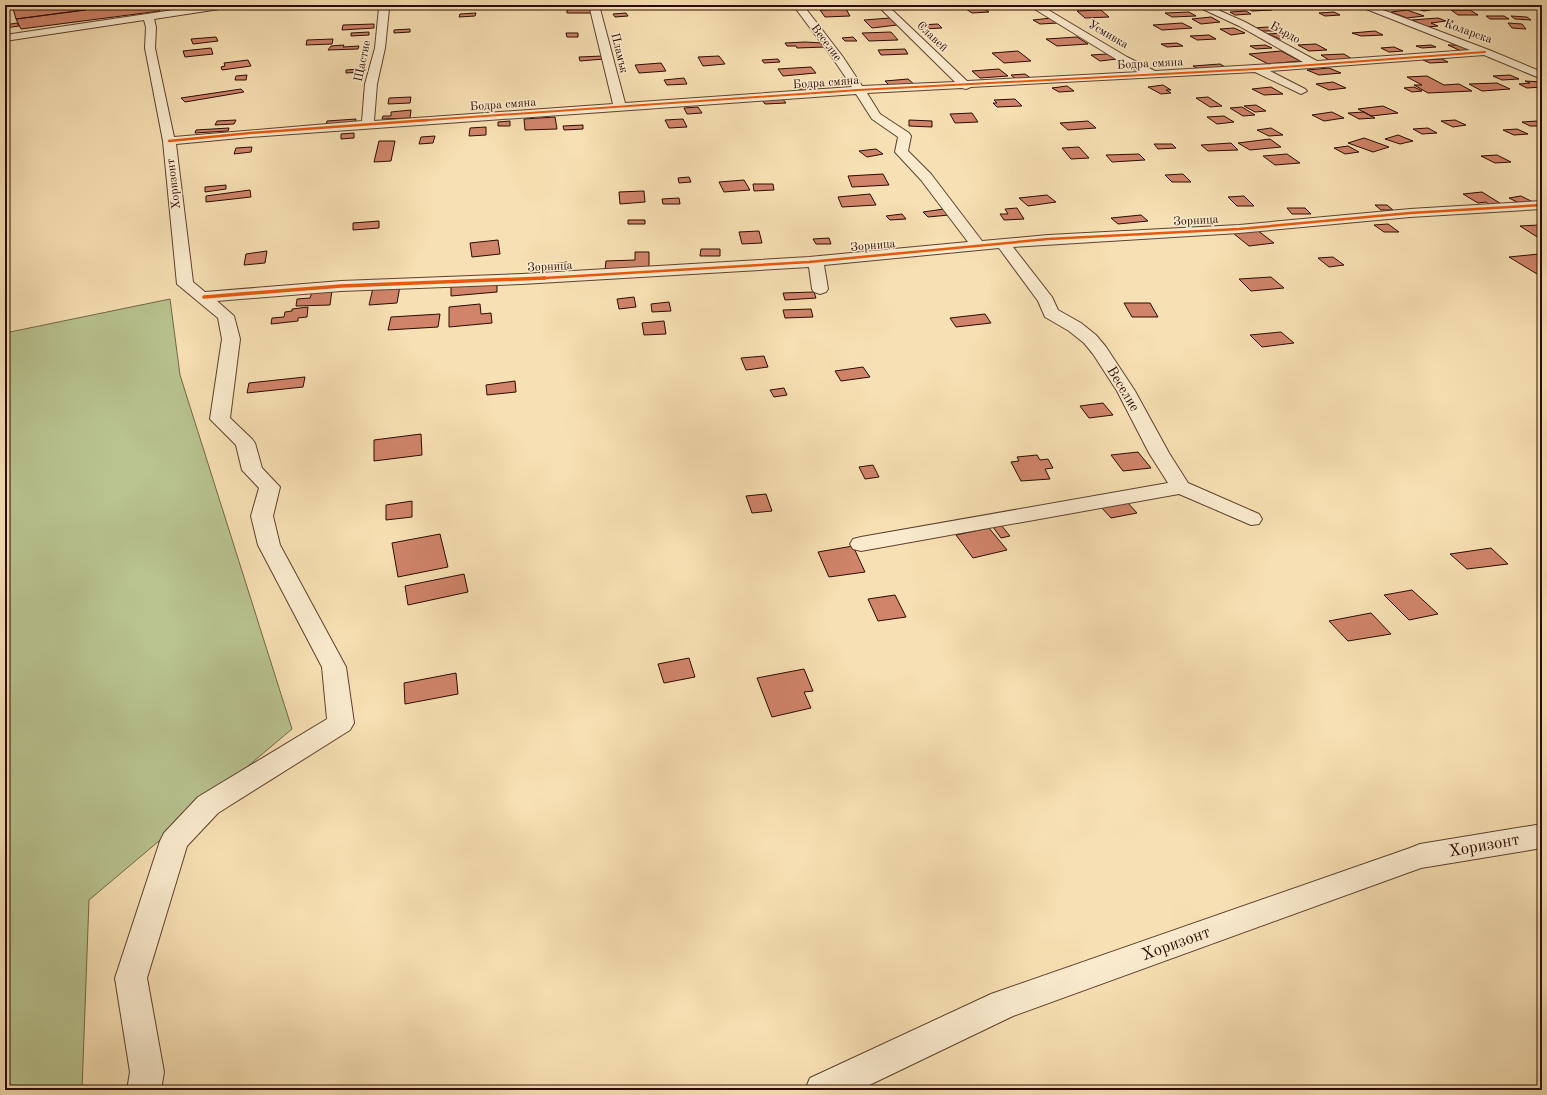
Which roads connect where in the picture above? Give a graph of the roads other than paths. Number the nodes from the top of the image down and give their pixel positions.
1 (226, 5) edge
2 (387, 5) edge
3 (594, 5) edge
4 (798, 5) edge
5 (882, 5) edge
6 (1033, 5) edge
7 (1199, 5) edge
8 (1361, 5) edge
9 (148, 16) junction
10 (5, 38) edge
11 (1486, 52) junction
12 (1528, 60) dead end
13 (1508, 61) junction
14 (1314, 64) junction
15 (1257, 69) junction
16 (1152, 74) junction
17 (1542, 76) edge
18 (966, 86) junction
19 (858, 90) junction
20 (1301, 91) dead end
21 (620, 108) junction
22 (368, 125) junction
23 (169, 141) junction
24 (1542, 205) edge
25 (1003, 244) junction
26 (979, 247) junction
27 (816, 262) junction
28 (820, 289) dead end
29 (204, 297) junction
30 (1181, 487) junction
31 (1251, 519) dead end
32 (861, 544) dead end
33 (1542, 836) edge
34 (144, 1090) edge
35 (822, 1090) edge

1 - 9 street
2 - 22 street, Щастие
3 - 21 street, Пламък
4 - 19 street, Веселие
5 - 18 street, Славей
6 - 16 street, Усмивка
7 - 14 street, Бърдо
8 - 11 street, Коларска
9 - 10 street
9 - 23 street, Хоризонт
11 - 13 street, Коларска
11 - 14 street, Бодра смяна
12 - 13 street
13 - 17 street, Коларска
14 - 15 street, Бодра смяна
15 - 16 street, Бодра смяна
15 - 20 street
16 - 18 street, Бодра смяна
18 - 19 street, Бодра смяна
19 - 21 street, Бодра смяна
19 - 26 street, Веселие
21 - 22 street, Бодра смяна
22 - 23 street, Бодра смяна
23 - 29 street, Хоризонт
24 - 25 street, Зорница
25 - 26 street, Зорница
25 - 30 street, Веселие
26 - 27 street, Зорница
27 - 28 street
27 - 29 street, Зорница
29 - 34 street, Хоризонт
30 - 31 street
30 - 32 street
33 - 35 street, Хоризонт

